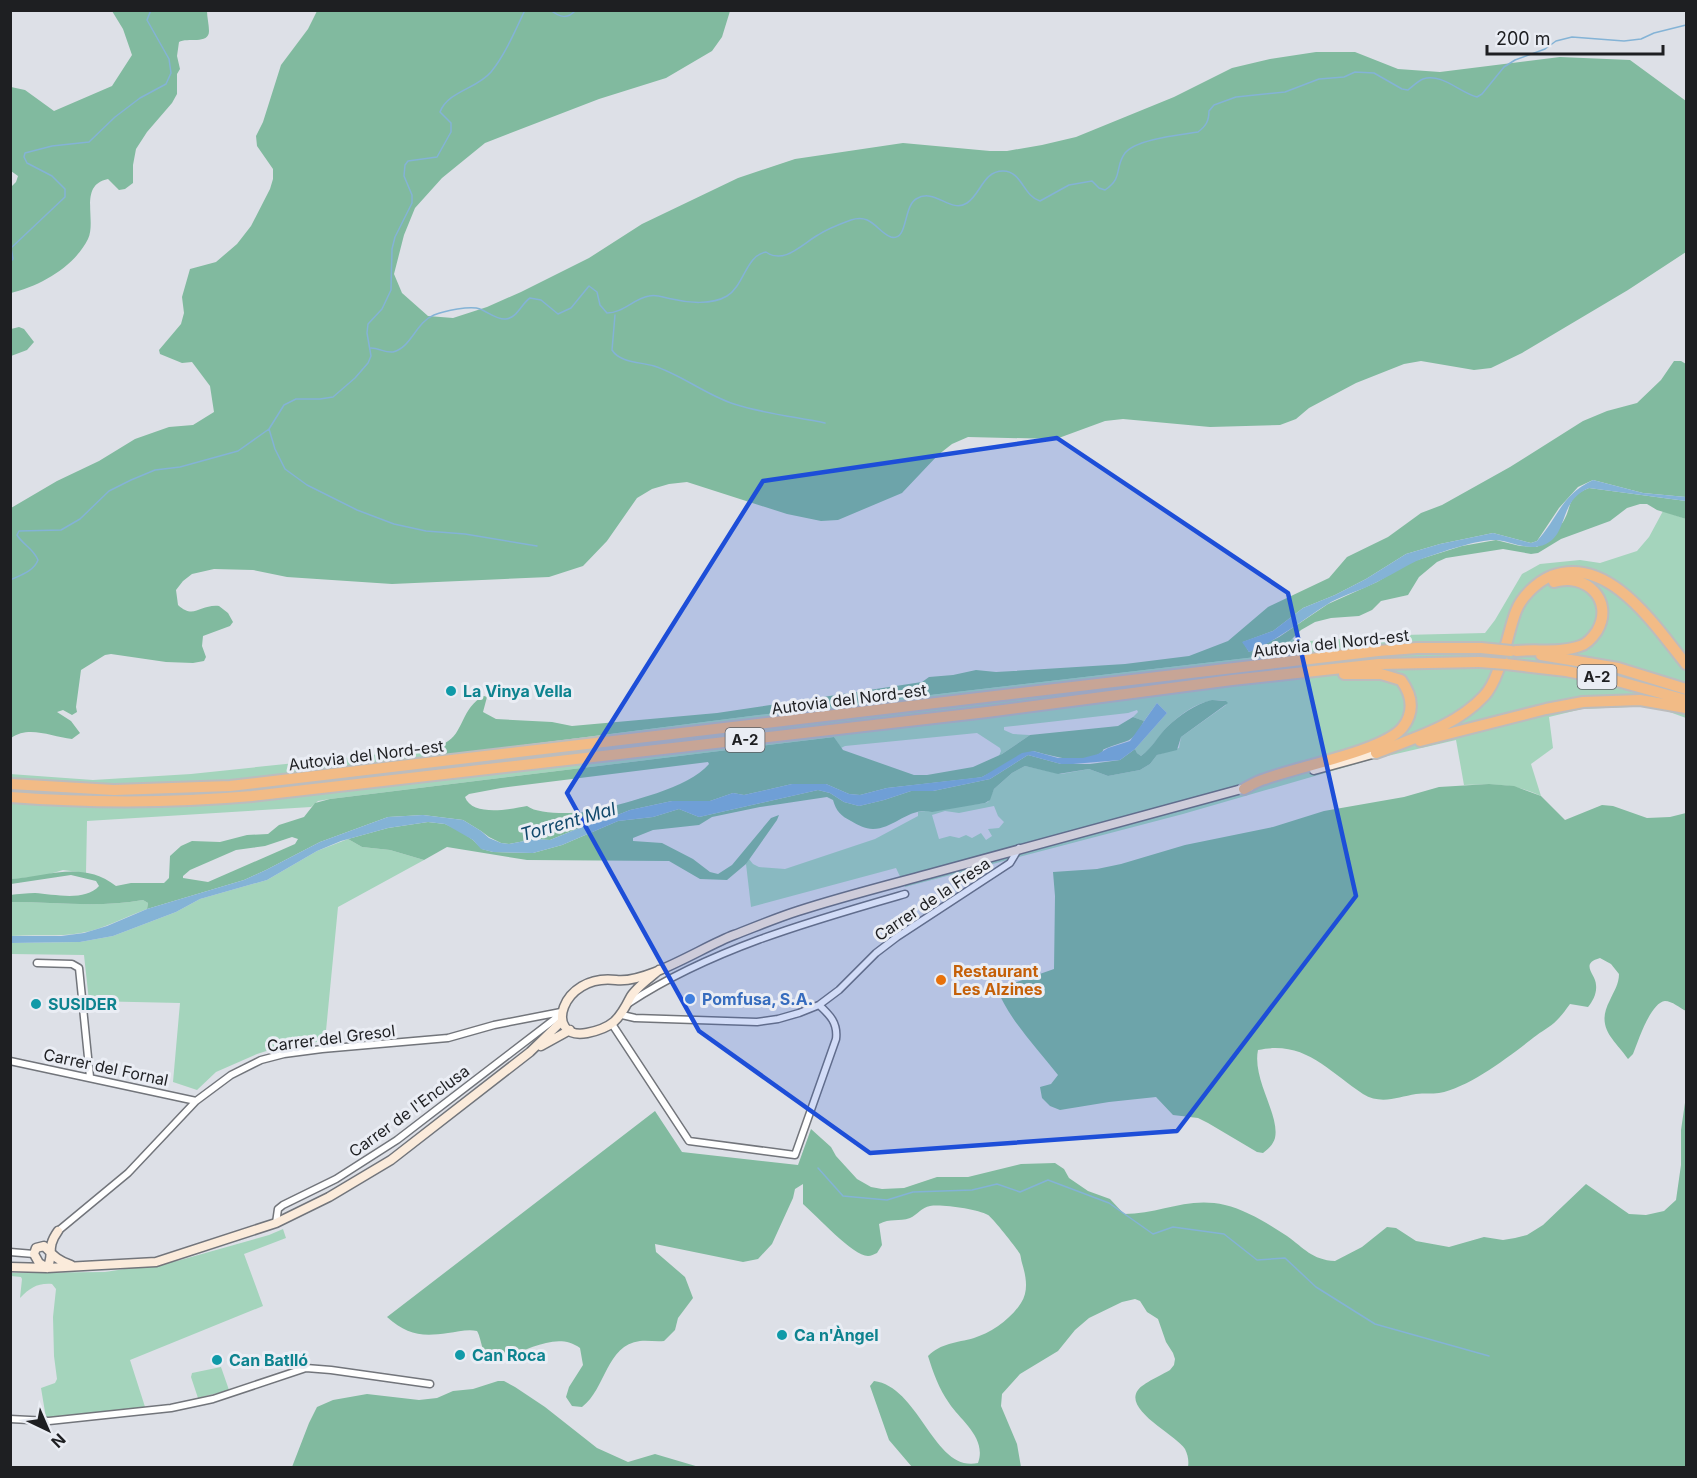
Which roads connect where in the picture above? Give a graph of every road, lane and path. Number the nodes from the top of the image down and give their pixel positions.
1 (1528, 592) junction
2 (1513, 651) junction
3 (1686, 664) edge
4 (1320, 671) junction
5 (1686, 689) edge
6 (1686, 700) edge
7 (1686, 708) edge
8 (1376, 753) junction
9 (10, 784) edge
10 (1244, 789) junction
11 (10, 797) edge
12 (1019, 848) junction
13 (905, 894) dead end
14 (37, 963) dead end
15 (659, 970) junction
16 (621, 981) junction
17 (629, 1000) junction
18 (819, 1005) junction
19 (622, 1015) junction
20 (561, 1016) junction
21 (612, 1024) junction
22 (570, 1030) junction
23 (530, 1052) junction
24 (10, 1060) edge
25 (90, 1077) junction
26 (196, 1101) junction
27 (276, 1223) junction
28 (58, 1231) junction
29 (37, 1250) junction
30 (10, 1252) edge
31 (50, 1253) junction
32 (14, 1267) edge
33 (75, 1267) junction
34 (47, 1268) junction
35 (430, 1384) dead end
36 (10, 1419) edge

1 - 2 highway
1 - 3 highway
1 - 8 highway
2 - 5 highway, Autovia del Nord-est / A-2
2 - 9 highway, Autovia del Nord-est / A-2, bridge
4 - 6 highway, Autovia del Nord-est / A-2, bridge
4 - 10 highway
4 - 11 highway, Autovia del Nord-est / A-2
7 - 8 highway
8 - 10 street
10 - 12 street
12 - 15 street
12 - 18 street, Carrer de la Fresa
13 - 17 street
14 - 25 street
15 - 16 street
15 - 17 street
16 - 17 street
16 - 20 street
17 - 19 street
18 - 19 street, Carrer de la Fresa
18 - 21 street
19 - 21 street
20 - 22 street
20 - 23 street
20 - 26 street, Carrer del Gresol
20 - 27 street, Carrer de l'Enclusa
21 - 22 street
22 - 23 street
23 - 27 street
24 - 25 street, Carrer del Fornal
25 - 26 street, Carrer del Fornal
26 - 28 street, Carrer del Gresol
27 - 33 street
28 - 29 street
28 - 31 street
29 - 30 street
29 - 31 street
29 - 32 street
29 - 34 street
31 - 33 street
31 - 34 street
32 - 34 street
33 - 34 street
35 - 36 street

